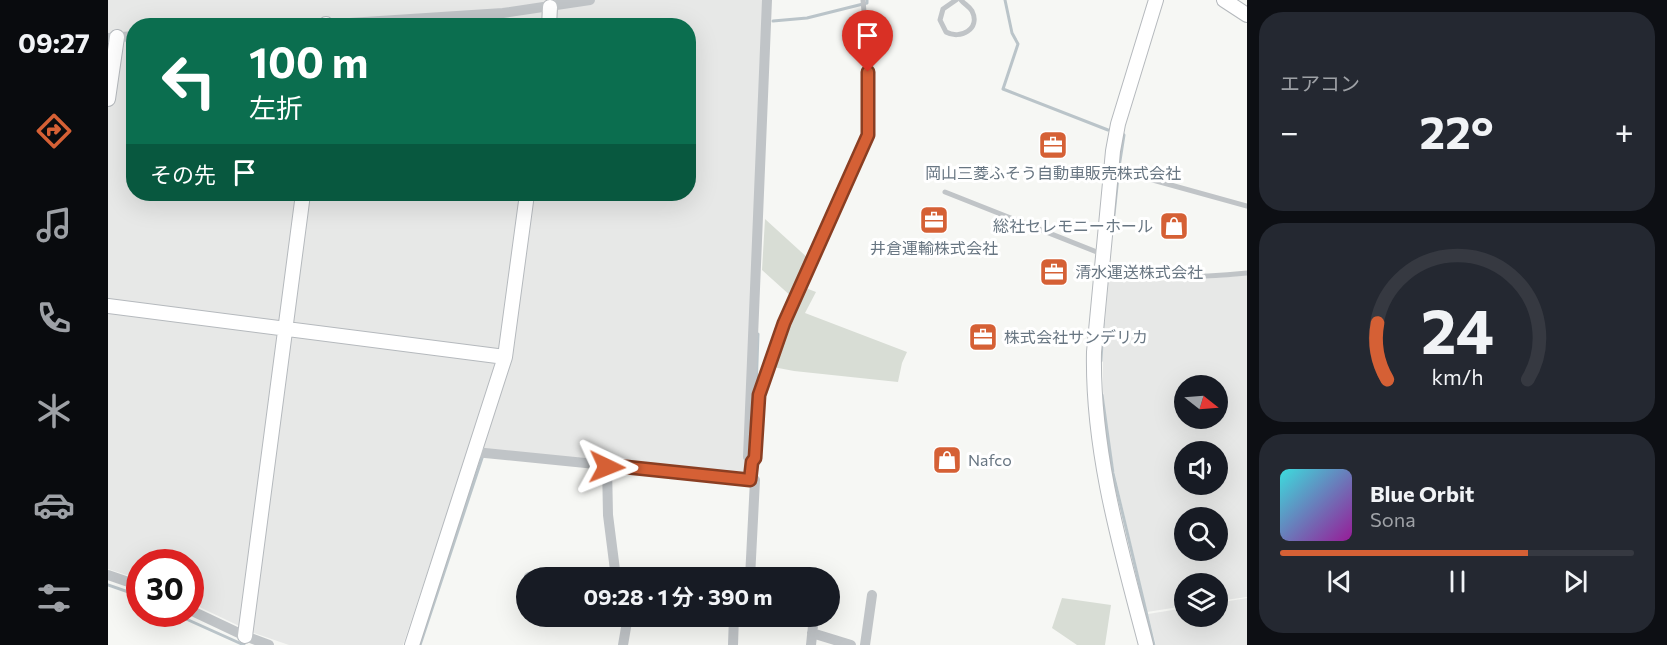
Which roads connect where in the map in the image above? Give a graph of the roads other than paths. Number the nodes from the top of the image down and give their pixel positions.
1 (590, 0) edge
2 (767, 0) edge
3 (956, 0) edge
4 (961, 0) edge
5 (972, 0) edge
6 (1156, 0) edge
7 (1224, 0) edge
8 (863, 3) edge
9 (550, 7) junction
10 (973, 14) junction
11 (1247, 15) edge
12 (429, 18) edge
13 (549, 18) edge
14 (112, 38) edge
15 (108, 99) edge
16 (1115, 170) junction
17 (945, 192) dead end
18 (302, 201) edge
19 (526, 201) edge
20 (1247, 206) edge
21 (1102, 254) junction
22 (1105, 273) junction
23 (1247, 273) edge
24 (108, 306) edge
25 (285, 328) junction
26 (505, 357) junction
27 (757, 382) junction
28 (475, 452) junction
29 (607, 468) junction
30 (750, 480) junction
31 (615, 567) edge
32 (751, 567) edge
33 (108, 575) edge
34 (126, 581) edge
35 (872, 595) dead end
36 (204, 617) edge
37 (626, 627) edge
38 (734, 627) edge
39 (813, 627) edge
40 (812, 633) junction
41 (245, 636) junction
42 (269, 645) edge
43 (411, 645) edge
44 (623, 645) edge
45 (733, 645) edge
46 (811, 645) edge
47 (851, 645) edge
48 (865, 645) edge
49 (1146, 645) edge

1 - 9 street
2 - 27 street
3 - 10 lane
4 - 10 lane
5 - 10 lane
6 - 16 street
7 - 11 street
8 - 27 lane
9 - 12 street
9 - 13 street
14 - 15 street
16 - 20 lane
16 - 21 street
17 - 21 lane
18 - 25 street
19 - 26 street
21 - 22 street
22 - 23 lane
22 - 49 street
24 - 25 street
25 - 26 street
25 - 41 street
26 - 28 street
27 - 30 street
28 - 29 street
28 - 43 street
29 - 30 street
29 - 31 street
30 - 32 street
33 - 34 street
35 - 48 street
36 - 41 street
37 - 44 street
38 - 45 street
39 - 40 street
40 - 46 street
40 - 47 street
41 - 42 street

